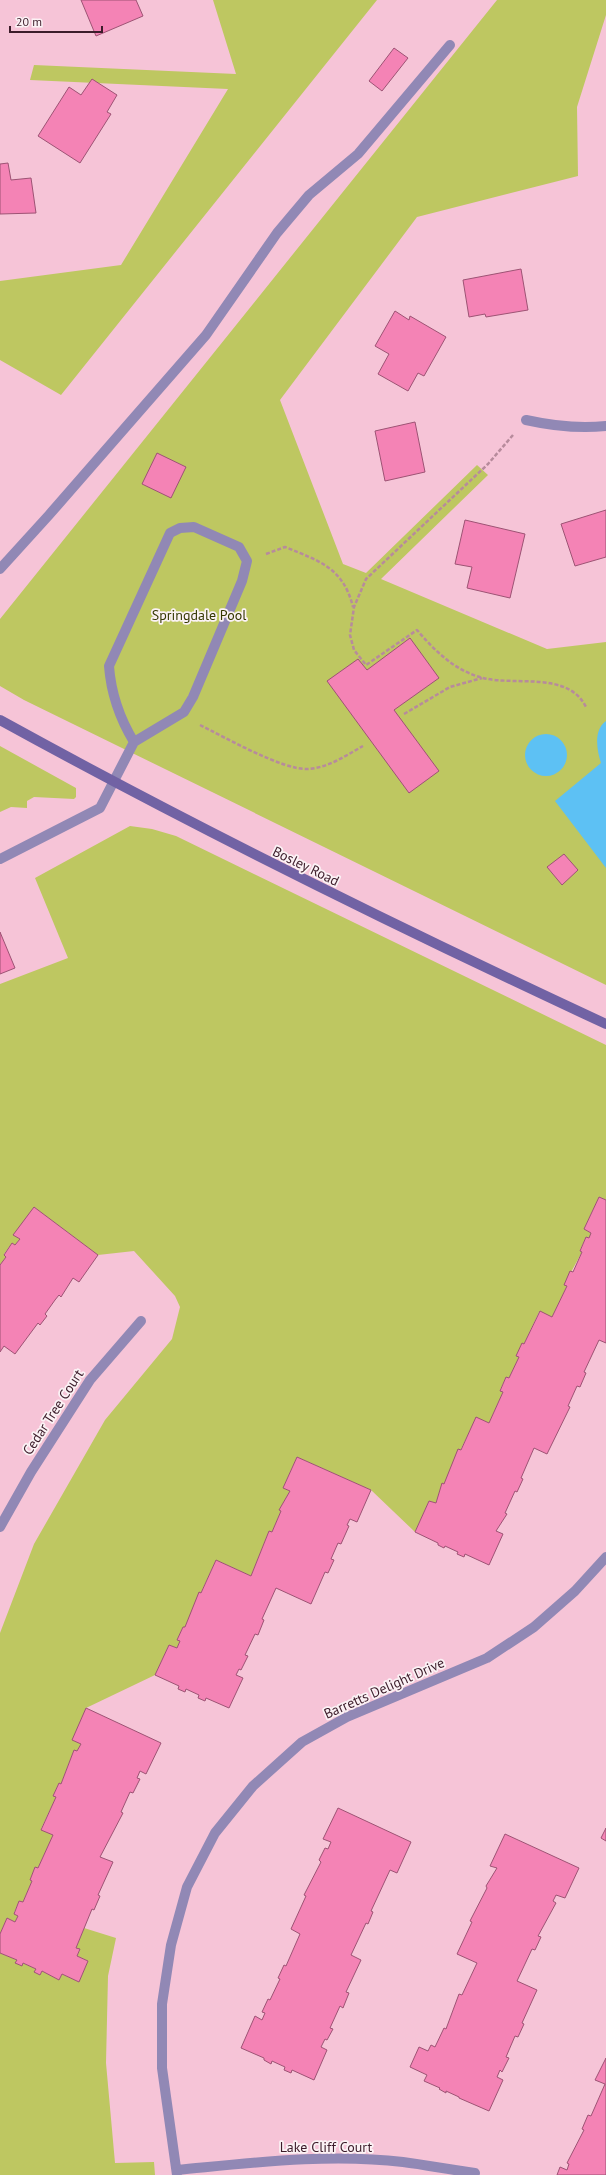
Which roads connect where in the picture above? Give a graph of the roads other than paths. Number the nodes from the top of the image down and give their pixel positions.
1 (450, 45) dead end
2 (526, 420) road end
3 (606, 426) edge
4 (0, 569) edge
5 (0, 720) edge
6 (134, 742) junction
7 (113, 782) junction
8 (0, 859) edge
9 (606, 1024) edge
10 (141, 1321) dead end
11 (0, 1527) edge
12 (606, 1557) edge
13 (177, 2173) edge
14 (475, 2174) dead end

1 - 4 street
2 - 3 street
5 - 7 street, Bosley Road
6 - 6 street
6 - 7 street
7 - 8 street
7 - 9 street, Bosley Road
10 - 11 street, Cedar Tree Court
12 - 13 street, Barretts Delight Drive
13 - 14 street, Lake Cliff Court

